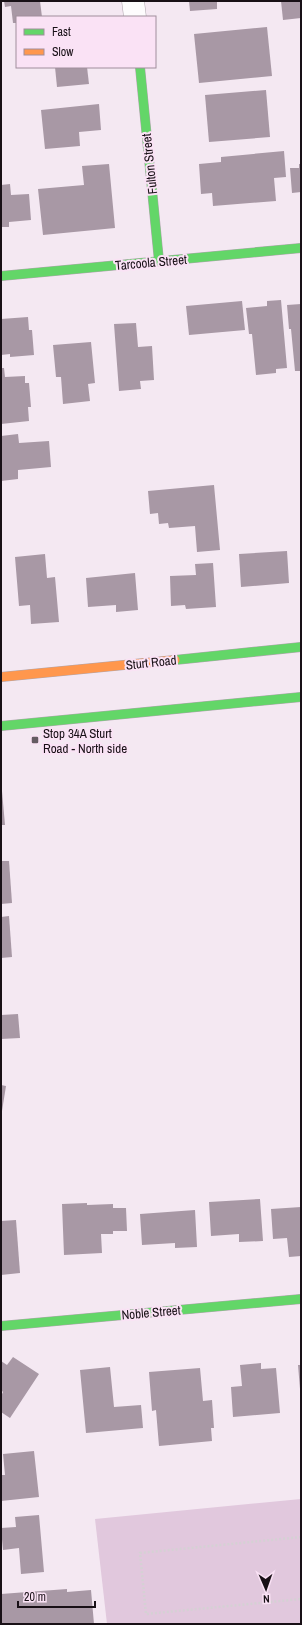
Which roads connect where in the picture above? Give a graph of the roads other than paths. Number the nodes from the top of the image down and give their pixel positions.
1 (133, 1) edge
2 (134, 16) edge
3 (140, 68) edge
4 (301, 248) edge
5 (159, 261) junction
6 (1, 276) edge
7 (301, 647) edge
8 (1, 677) edge
9 (301, 697) edge
10 (1, 726) edge
11 (301, 1299) edge
12 (1, 1326) edge

1 - 2 street
3 - 5 street, Fulton Street
4 - 5 street, Tarcoola Street
5 - 6 street, Tarcoola Street
7 - 8 street, Sturt Road
9 - 10 street
11 - 12 street, Noble Street

